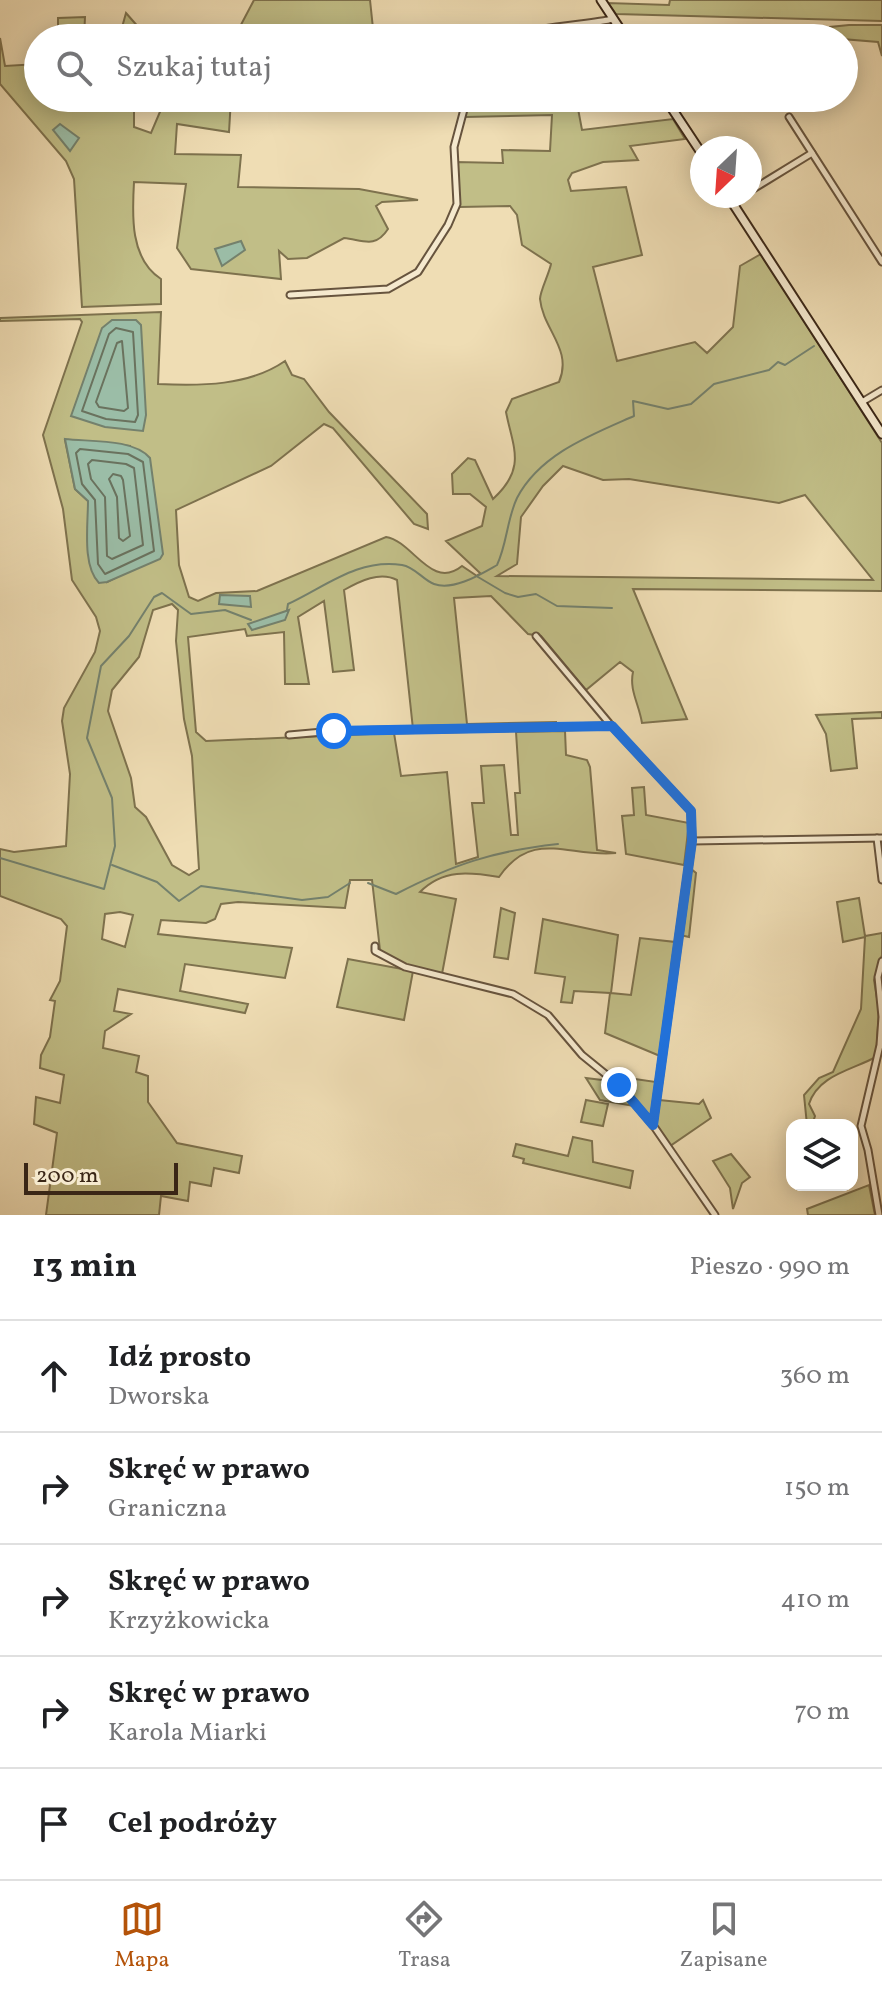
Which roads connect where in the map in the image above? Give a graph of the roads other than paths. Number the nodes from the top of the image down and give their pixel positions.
1 (601, 0) edge
2 (613, 19) junction
3 (588, 24) edge
4 (616, 24) edge
5 (463, 112) edge
6 (674, 112) edge
7 (789, 117) dead end
8 (690, 136) edge
9 (812, 153) junction
10 (762, 184) edge
11 (736, 208) edge
12 (882, 262) edge
13 (290, 295) dead end
14 (882, 390) edge
15 (862, 402) junction
16 (882, 434) edge
17 (536, 636) dead end
18 (612, 726) junction
19 (289, 735) dead end
20 (879, 838) edge
21 (692, 841) junction
22 (882, 880) edge
23 (375, 946) dead end
24 (882, 961) edge
25 (653, 1125) junction
26 (715, 1215) edge
27 (879, 1215) edge

1 - 2 main road
2 - 3 street
2 - 4 main road
5 - 13 street
6 - 8 main road
7 - 9 street
9 - 10 street
9 - 12 street
11 - 15 main road
14 - 15 street
15 - 16 main road
17 - 18 street
18 - 19 street
18 - 21 street
20 - 21 street
20 - 22 street
21 - 25 street
23 - 25 street
24 - 27 street
25 - 26 street

